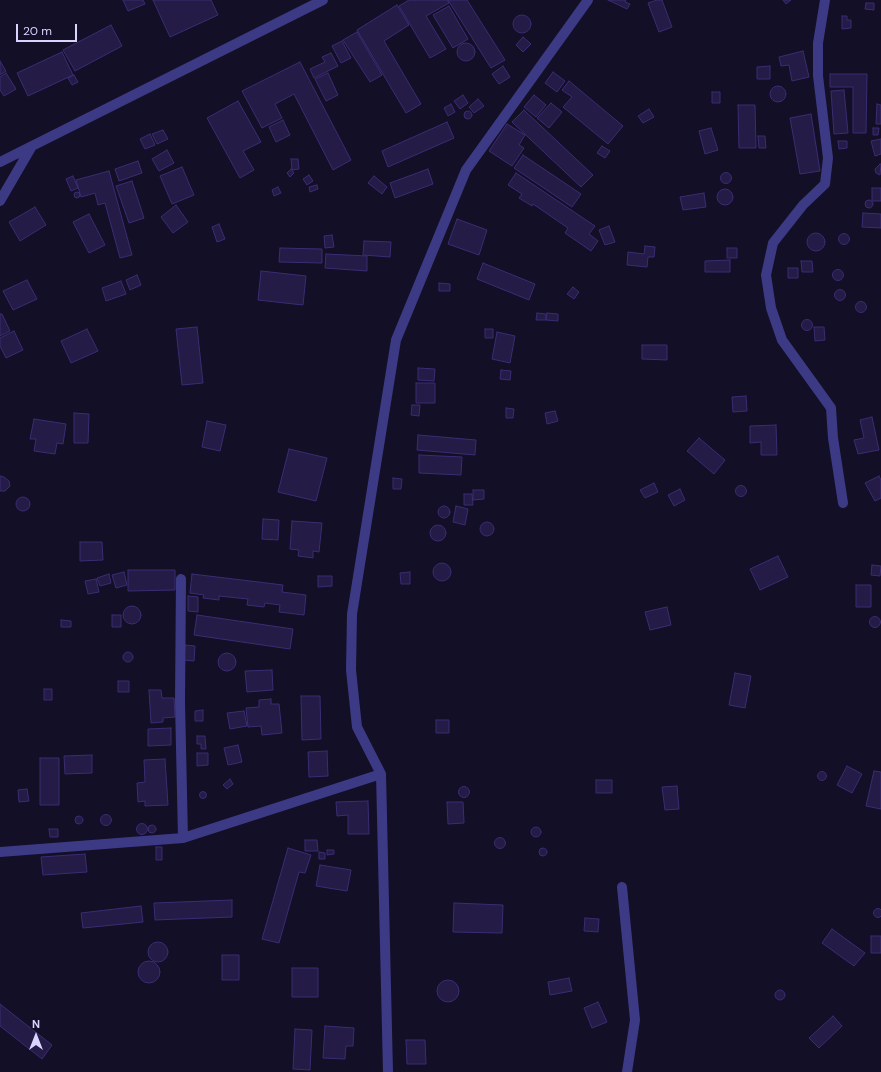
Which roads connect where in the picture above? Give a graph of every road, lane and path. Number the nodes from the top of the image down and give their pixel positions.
1 (323, 0) edge
2 (588, 0) edge
3 (825, 0) edge
4 (32, 146) junction
5 (0, 162) edge
6 (0, 201) edge
7 (843, 503) dead end
8 (181, 579) dead end
9 (381, 774) junction
10 (183, 838) junction
11 (0, 852) edge
12 (622, 887) dead end
13 (388, 1072) edge
14 (627, 1072) edge

1 - 4 street
2 - 9 street
3 - 7 street
4 - 5 street
4 - 6 street
8 - 10 street
9 - 10 street
9 - 13 street
10 - 11 street
12 - 14 street

